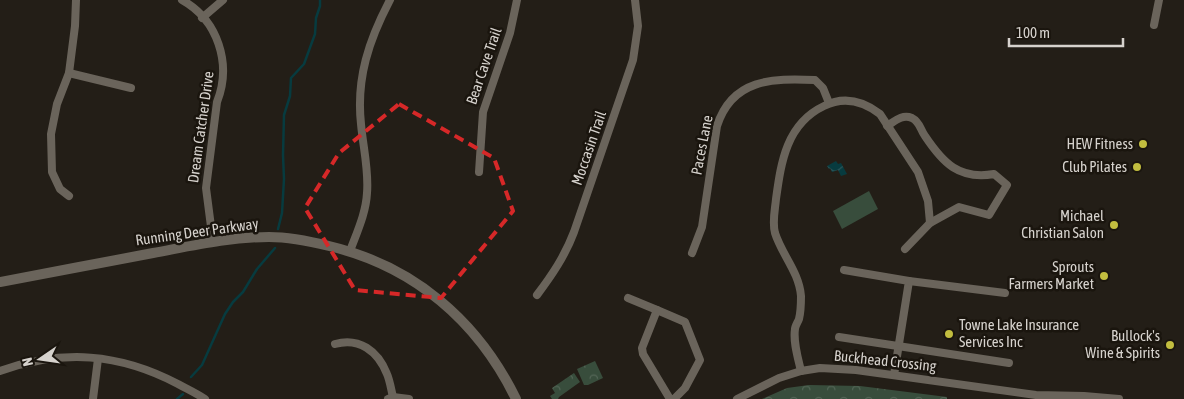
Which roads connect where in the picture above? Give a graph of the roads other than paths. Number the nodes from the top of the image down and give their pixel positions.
1 (76, 0) edge
2 (182, 0) edge
3 (223, 0) edge
4 (390, 0) edge
5 (517, 0) edge
6 (636, 0) edge
7 (1159, 0) edge
8 (202, 18) junction
9 (1154, 25) dead end
10 (69, 73) junction
11 (131, 88) dead end
12 (829, 103) junction
13 (887, 126) junction
14 (479, 172) dead end
15 (69, 196) dead end
16 (930, 223) junction
17 (212, 242) junction
18 (905, 249) dead end
19 (350, 251) junction
20 (692, 253) dead end
21 (844, 270) dead end
22 (909, 281) junction
23 (0, 282) edge
24 (1005, 293) dead end
25 (537, 296) dead end
26 (628, 298) dead end
27 (657, 310) junction
28 (839, 337) dead end
29 (335, 344) dead end
30 (898, 346) junction
31 (98, 359) junction
32 (1010, 362) dead end
33 (0, 371) edge
34 (800, 371) junction
35 (894, 375) junction
36 (1036, 395) junction
37 (390, 398) edge
38 (93, 399) edge
39 (205, 399) edge
40 (409, 399) edge
41 (516, 399) edge
42 (670, 399) edge
43 (674, 399) edge
44 (737, 399) edge
45 (1051, 399) edge
46 (1119, 399) edge

1 - 10 street
2 - 8 street, Dream Catcher Drive
3 - 8 street
4 - 19 street
5 - 14 street, Bear Cave Trail
6 - 25 street, Moccasin Trail
7 - 9 street
8 - 17 street, Dream Catcher Drive
10 - 11 street
10 - 15 street
12 - 13 street
12 - 20 street, Paces Lane
12 - 34 street
13 - 16 street
13 - 16 street
16 - 18 street
17 - 19 street, Running Deer Parkway
17 - 23 street, Running Deer Parkway
19 - 41 street, Running Deer Parkway
21 - 22 street
22 - 24 street
22 - 30 street
26 - 27 street
27 - 42 street
27 - 43 street
28 - 30 street
29 - 37 street
30 - 32 street
30 - 35 street
31 - 33 street
31 - 38 street
31 - 39 street
34 - 35 street, Buckhead Crossing
34 - 44 street, Buckhead Crossing
35 - 36 street, Buckhead Crossing
36 - 45 street, Buckhead Crossing
36 - 46 street, Buckhead Crossing
37 - 40 street

